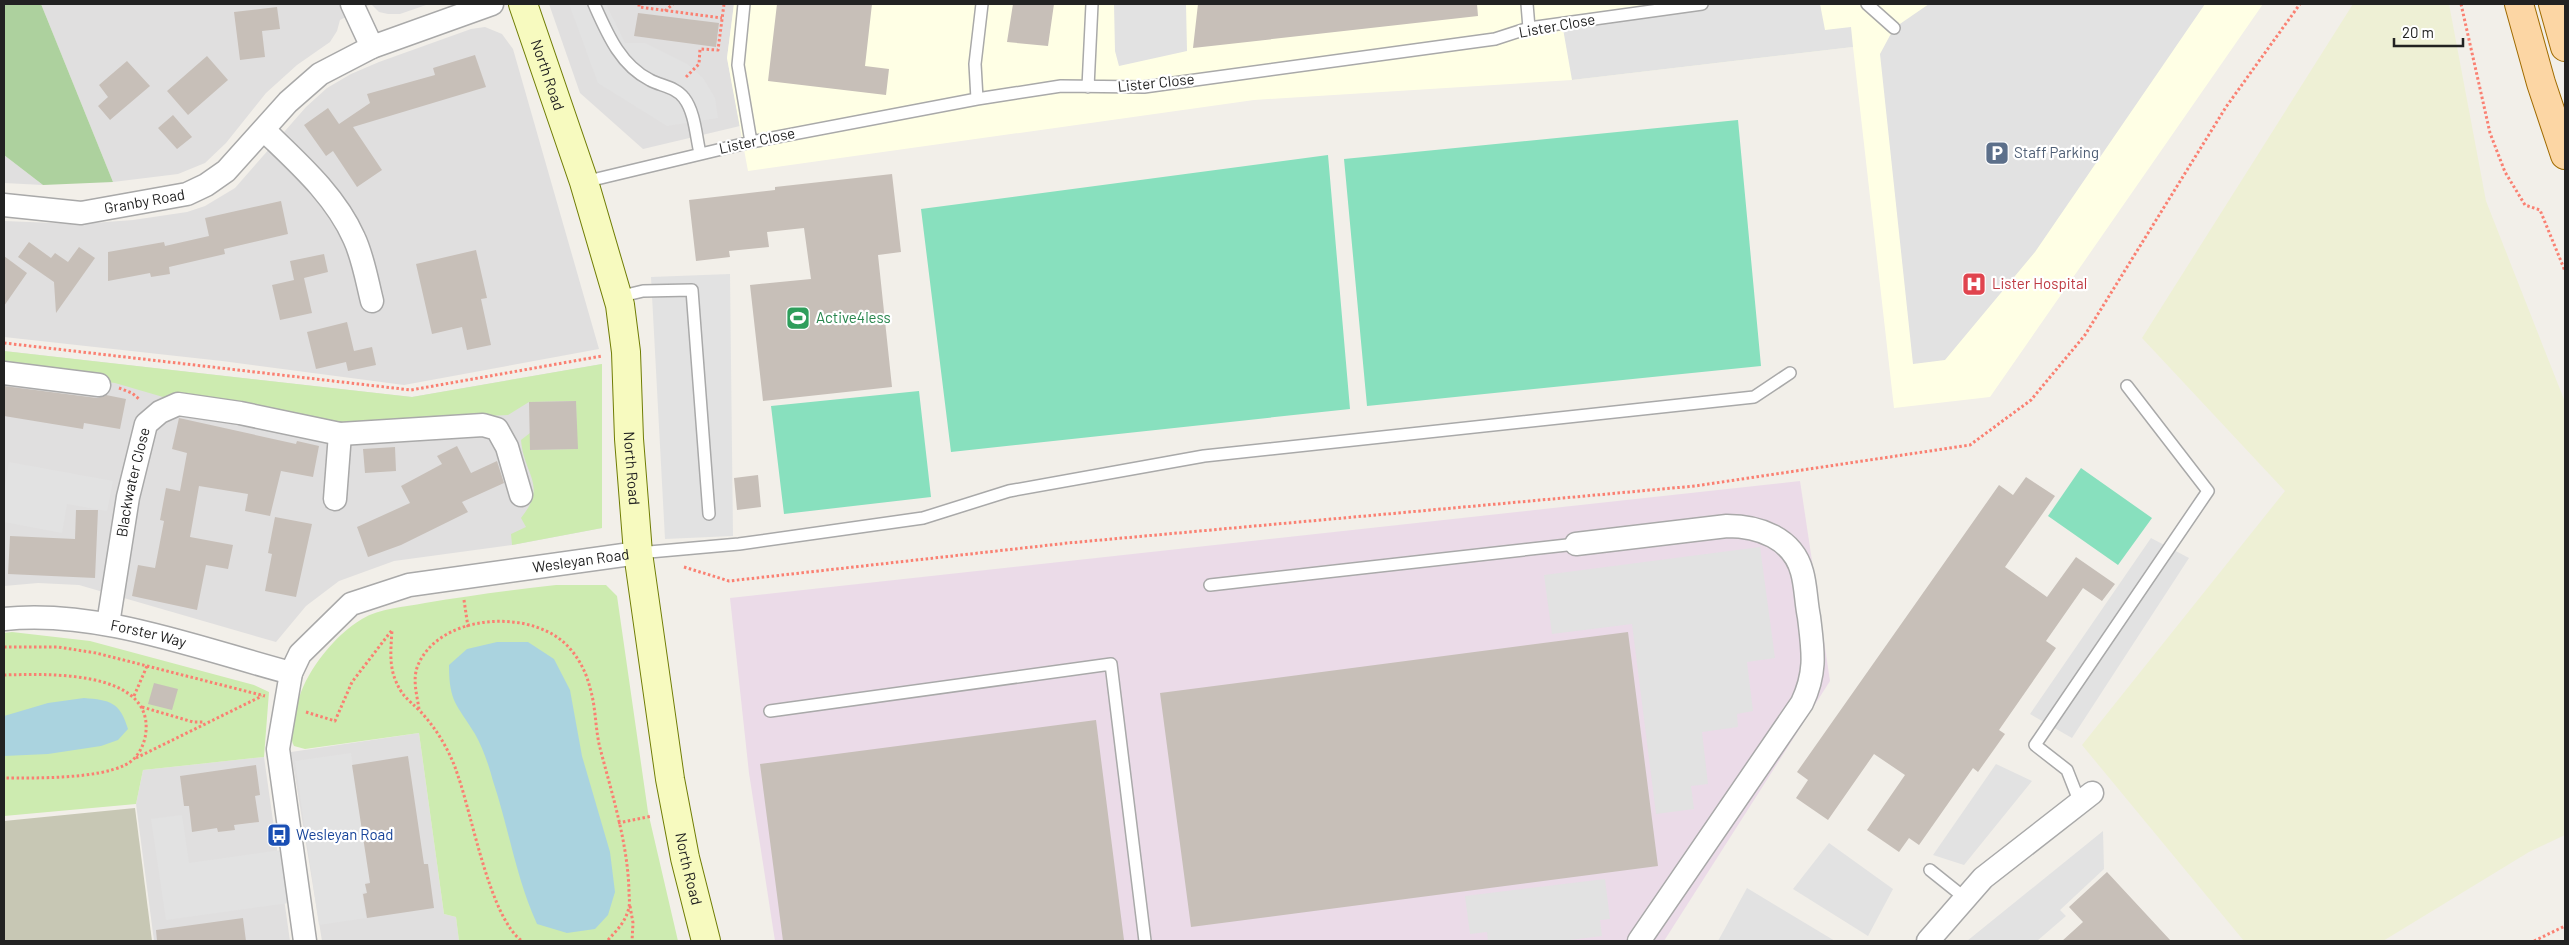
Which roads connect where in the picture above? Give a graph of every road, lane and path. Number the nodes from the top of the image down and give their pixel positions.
1 (352, 4) edge
2 (492, 4) edge
3 (524, 4) edge
4 (594, 4) edge
5 (640, 4) edge
6 (673, 4) edge
7 (724, 4) edge
8 (744, 4) edge
9 (982, 4) edge
10 (1092, 4) edge
11 (1527, 4) edge
12 (1702, 4) edge
13 (1867, 4) edge
14 (2461, 4) edge
15 (2519, 4) edge
16 (2553, 4) edge
17 (1632, 9) edge
18 (665, 11) junction
19 (722, 18) junction
20 (1529, 28) junction
21 (1894, 28) dead end
22 (372, 47) junction
23 (2565, 47) edge
24 (1088, 88) junction
25 (674, 91) junction
26 (977, 99) junction
27 (264, 130) junction
28 (751, 142) junction
29 (700, 153) junction
30 (2565, 155) edge
31 (584, 182) junction
32 (4, 205) edge
33 (2565, 271) edge
34 (618, 297) junction
35 (372, 301) dead end
36 (4, 343) edge
37 (626, 352) junction
38 (4, 373) edge
39 (1790, 373) dead end
40 (99, 385) joint
41 (2126, 386) dead end
42 (155, 416) junction
43 (340, 434) junction
44 (520, 495) dead end
45 (335, 499) dead end
46 (709, 514) dead end
47 (1576, 544) joint
48 (638, 553) junction
49 (461, 578) junction
50 (1210, 585) dead end
51 (4, 619) edge
52 (108, 624) junction
53 (468, 627) junction
54 (4, 647) edge
55 (146, 666) junction
56 (291, 673) junction
57 (4, 675) edge
58 (263, 695) junction
59 (134, 696) junction
60 (285, 706) junction
61 (141, 707) junction
62 (419, 710) junction
63 (770, 711) dead end
64 (206, 722) junction
65 (135, 758) junction
66 (4, 778) edge
67 (2086, 798) joint
68 (676, 811) junction
69 (618, 823) junction
70 (1930, 870) dead end
71 (1965, 898) junction
72 (630, 905) junction
73 (2565, 926) edge
74 (305, 941) edge
75 (522, 941) edge
76 (606, 941) edge
77 (632, 941) edge
78 (706, 941) edge
79 (1145, 941) edge
80 (1639, 941) edge
81 (1928, 941) edge
82 (2534, 941) edge

1 - 22 street
2 - 22 street, Granby Road
3 - 31 main road, North Road
4 - 25 lane
5 - 18 path
6 - 18 path
7 - 19 path
8 - 28 lane
9 - 26 lane
10 - 24 lane
11 - 20 lane
12 - 17 lane, Lister Close
13 - 21 lane
14 - 33 path
15 - 30 main road
16 - 23 main road
17 - 20 lane, Lister Close
18 - 19 path
19 - 25 path
20 - 24 lane, Lister Close
22 - 27 street, Granby Road
24 - 26 lane, Lister Close
25 - 29 lane
26 - 28 lane, Lister Close
27 - 32 street, Granby Road
27 - 35 street
28 - 29 lane, Lister Close
29 - 31 lane, Lister Close
31 - 34 main road, North Road
34 - 37 main road, North Road
34 - 46 lane
36 - 37 path
37 - 48 main road, North Road
38 - 40 street
39 - 48 lane
40 - 42 path
41 - 67 lane
42 - 43 street, Blackwater Close
42 - 52 street, Blackwater Close
43 - 44 street, Blackwater Close
43 - 45 street
47 - 50 lane
47 - 80 street
48 - 49 street, Wesleyan Road
48 - 68 main road, North Road
49 - 53 path
49 - 56 street, Wesleyan Road
51 - 52 street, Forster Way
52 - 56 street, Forster Way
53 - 62 path
53 - 69 path
54 - 55 path
55 - 58 path
55 - 59 path
56 - 60 street, Wesleyan Road
57 - 59 path
58 - 60 path
58 - 64 path
59 - 61 path
60 - 62 path
60 - 74 street, Wesleyan Road
61 - 64 path
61 - 65 path
62 - 75 path
63 - 79 lane
64 - 65 path
65 - 66 path
67 - 71 street
68 - 69 path
68 - 78 main road, North Road
69 - 72 path
70 - 71 lane
71 - 81 street
72 - 76 path
72 - 77 path
73 - 82 path

